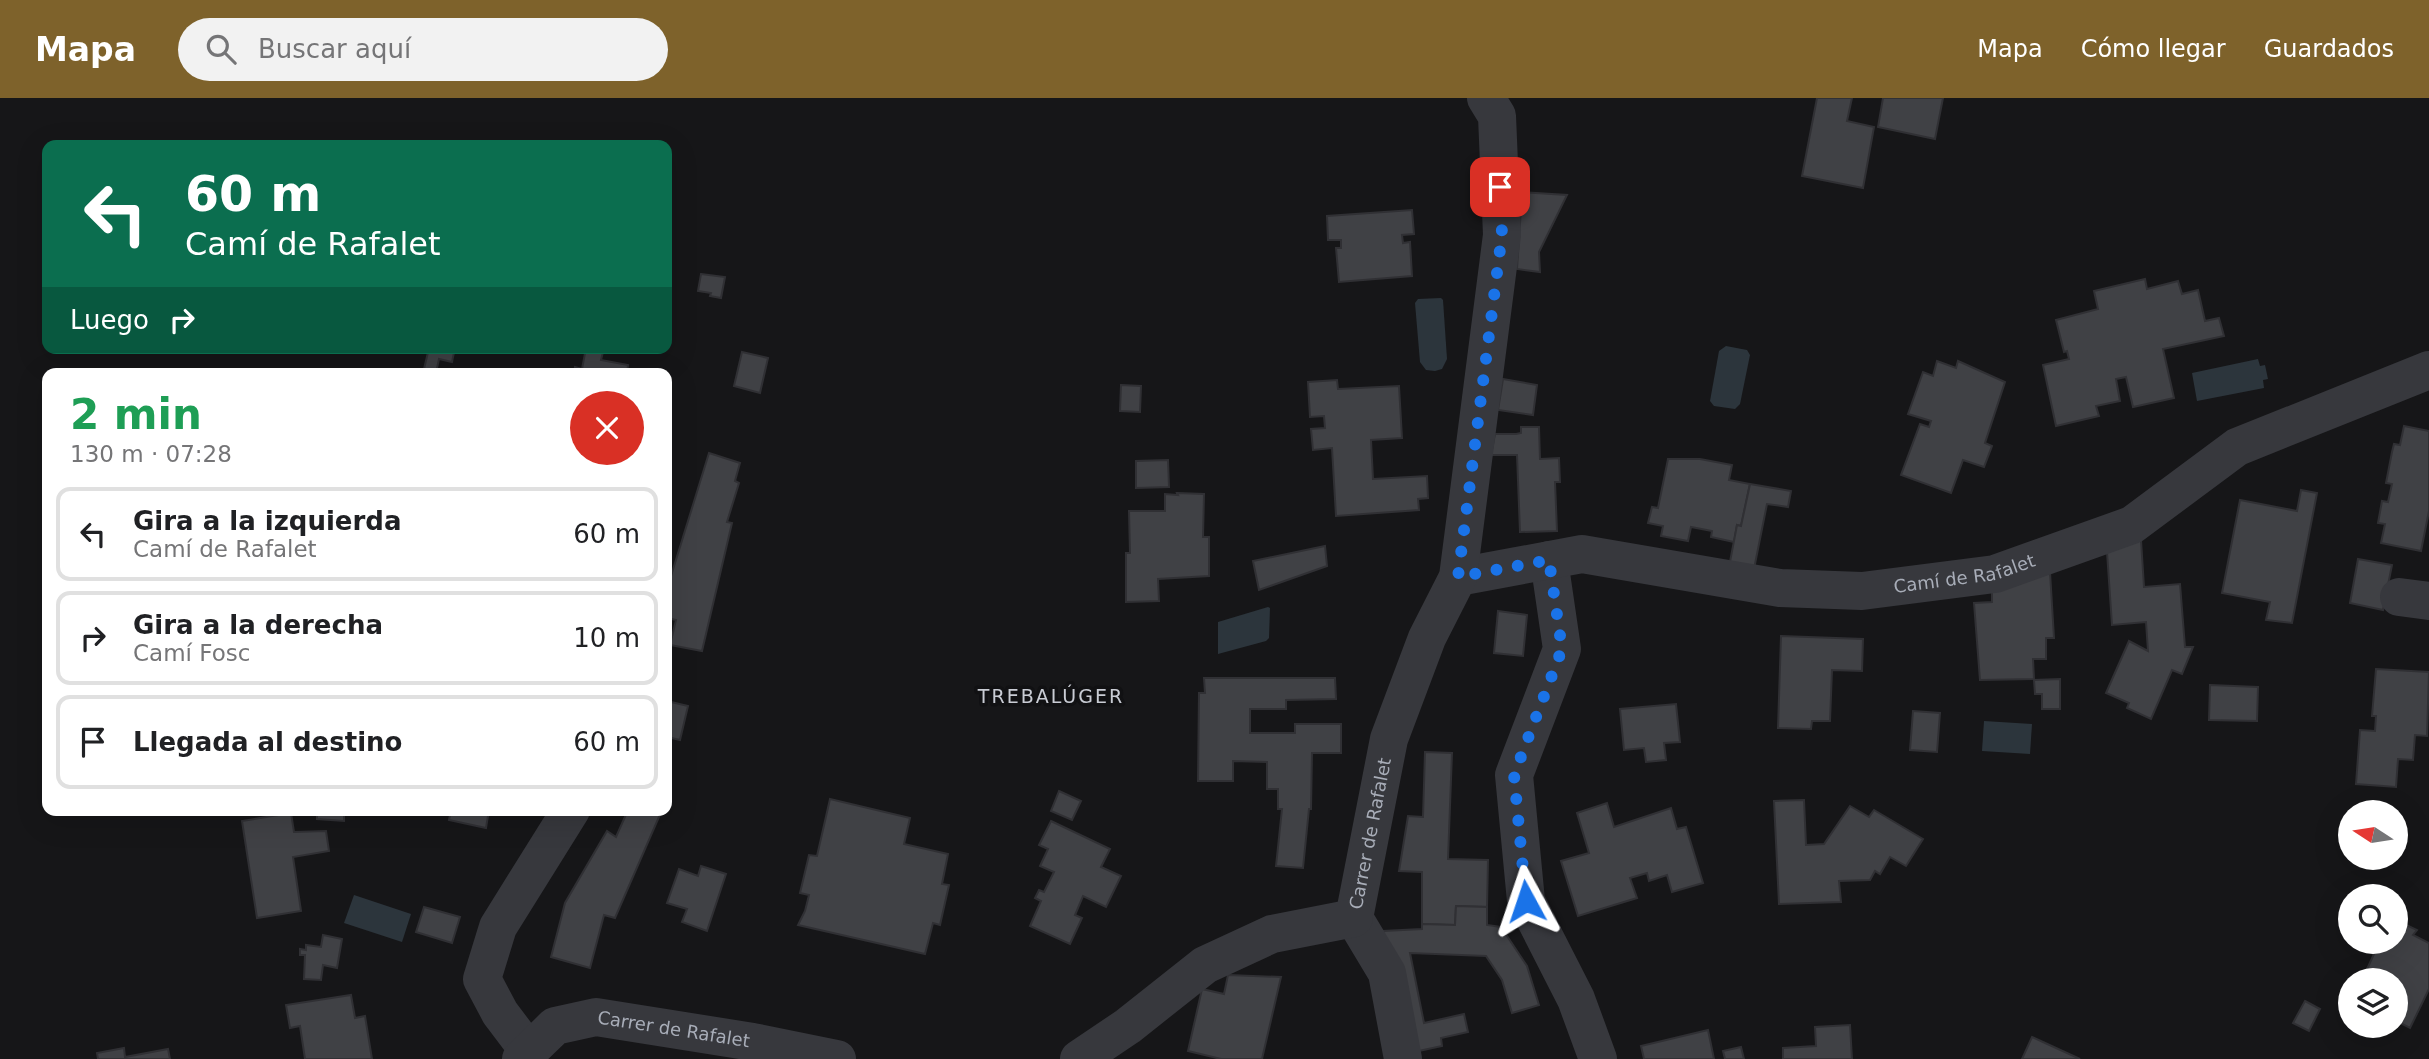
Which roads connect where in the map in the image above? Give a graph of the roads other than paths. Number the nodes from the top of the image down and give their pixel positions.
1 (1486, 98) edge
2 (2429, 370) edge
3 (1549, 560) junction
4 (1458, 577) junction
5 (567, 816) edge
6 (1354, 918) junction
7 (524, 1055) edge
8 (838, 1059) edge
9 (1079, 1059) edge
10 (1403, 1059) edge
11 (1598, 1059) edge

1 - 4 street, Carrer de Rafalet
2 - 3 street, Camí de Rafalet
3 - 4 street, Camí de Rafalet
3 - 11 street
4 - 6 street, Carrer de Rafalet
5 - 7 street
6 - 9 street, Carrer de Rafalet
6 - 10 street
7 - 8 street, Carrer de Rafalet

